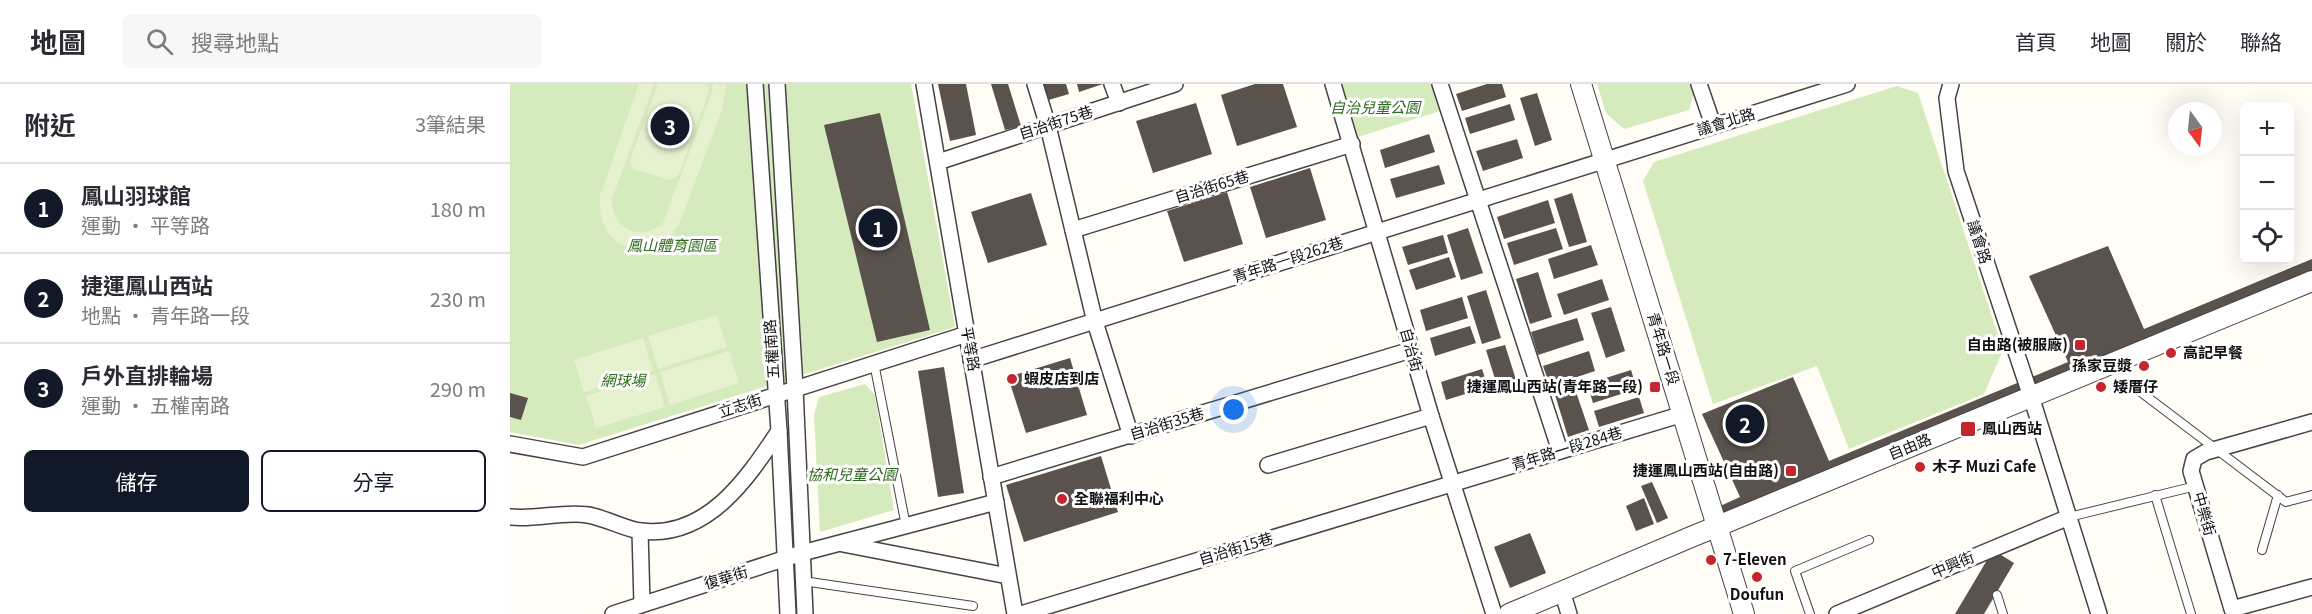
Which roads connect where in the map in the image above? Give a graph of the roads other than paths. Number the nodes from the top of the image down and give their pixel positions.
1 (755, 84) edge
2 (777, 84) edge
3 (924, 84) edge
4 (1035, 84) edge
5 (1112, 84) edge
6 (1175, 84) edge
7 (1334, 84) edge
8 (1440, 84) edge
9 (1581, 84) edge
10 (1700, 84) edge
11 (1847, 84) edge
12 (1951, 84) edge
13 (1119, 103) junction
14 (1048, 126) junction
15 (1713, 126) junction
16 (1352, 144) junction
17 (1605, 161) junction
18 (938, 162) junction
19 (1478, 200) junction
20 (1073, 230) junction
21 (1378, 231) junction
22 (2312, 280) edge
23 (1095, 322) junction
24 (967, 334) junction
25 (1411, 350) junction
26 (971, 360) junction
27 (874, 363) junction
28 (795, 388) junction
29 (2138, 390) dead end
30 (775, 395) junction
31 (2031, 396) junction
32 (1683, 414) junction
33 (1431, 416) junction
34 (2312, 422) edge
35 (779, 431) junction
36 (1131, 436) junction
37 (510, 444) edge
38 (2218, 448) junction
39 (1560, 451) junction
40 (1268, 465) dead end
41 (991, 477) junction
42 (1452, 484) junction
43 (2196, 486) junction
44 (2155, 495) junction
45 (2278, 495) junction
46 (2312, 495) edge
47 (996, 502) junction
48 (2069, 516) junction
49 (510, 517) edge
50 (906, 526) junction
51 (1717, 526) junction
52 (640, 531) junction
53 (1869, 540) dead end
54 (839, 544) junction
55 (2262, 550) dead end
56 (802, 553) junction
57 (786, 559) junction
58 (1008, 576) junction
59 (803, 581) junction
60 (2312, 587) edge
61 (1562, 591) junction
62 (1997, 595) dead end
63 (642, 604) junction
64 (973, 606) dead end
65 (2232, 611) edge
66 (622, 612) edge
67 (788, 614) edge
68 (805, 614) edge
69 (1015, 614) edge
70 (1021, 614) edge
71 (1494, 614) edge
72 (1509, 614) edge
73 (1569, 614) edge
74 (1744, 614) edge
75 (1810, 614) edge
76 (1837, 614) edge
77 (2003, 614) edge
78 (2099, 614) edge
79 (2191, 614) edge

1 - 30 street, 五權南路
2 - 28 street, 五權南路
3 - 18 street, 平等路
4 - 14 street
5 - 13 street
6 - 13 street, 自治街75巷
7 - 16 street, 自治街
8 - 19 street
9 - 17 street, 青年路一段
10 - 15 street
11 - 15 street, 議會北路
12 - 31 street, 議會路
13 - 14 street, 自治街75巷
14 - 18 street, 自治街75巷
14 - 20 street
15 - 17 street, 議會北路
16 - 20 street, 自治街65巷
16 - 21 street, 自治街
17 - 19 street, 青年路一段262巷
17 - 32 street, 青年路一段
18 - 24 street, 平等路
19 - 21 street, 青年路一段262巷
19 - 39 street
20 - 23 street
21 - 23 street, 青年路一段262巷
21 - 25 street, 自治街
22 - 31 street, 自由路
23 - 26 street, 青年路一段262巷
23 - 36 street
24 - 26 street, 平等路
24 - 27 street, 立志街
25 - 33 street, 自治街
25 - 36 street, 自治街35巷
26 - 41 street, 平等路
27 - 28 street, 立志街
27 - 50 lane
28 - 30 street, 立志街
28 - 56 street, 五權南路
29 - 38 lane
30 - 35 street, 五權南路
30 - 37 street, 立志街
31 - 48 street, 議會路
31 - 51 street, 自由路
32 - 39 street, 青年路一段284巷
32 - 51 street, 青年路一段
33 - 40 street
33 - 42 street, 自治街
34 - 38 street, 中樂街
35 - 52 street
35 - 57 street, 五權南路
36 - 41 street, 自治街35巷
38 - 43 street, 中樂街
38 - 45 lane
39 - 42 street, 青年路一段284巷
41 - 47 street, 平等路
42 - 70 street, 自治街15巷
42 - 71 street, 自治街
43 - 44 lane
43 - 65 street, 中樂街
44 - 48 lane
44 - 79 lane
45 - 46 lane
45 - 55 lane
47 - 50 street, 復華街
47 - 58 street, 平等路
48 - 76 street, 中興街
48 - 78 street, 議會路
49 - 52 street
50 - 54 street, 復華街
51 - 61 street, 自由路
51 - 74 street, 青年路一段
52 - 63 street
53 - 75 lane
54 - 56 street, 復華街
54 - 58 street, 復華街
56 - 57 street, 復華街
56 - 59 street, 五權南路
57 - 63 street, 復華街
57 - 67 street, 五權南路
58 - 69 street, 平等路
59 - 64 lane
59 - 68 street, 五權南路
60 - 65 street, 中樂街
61 - 72 street, 自由路
61 - 73 street
62 - 77 lane
63 - 66 street, 復華街

